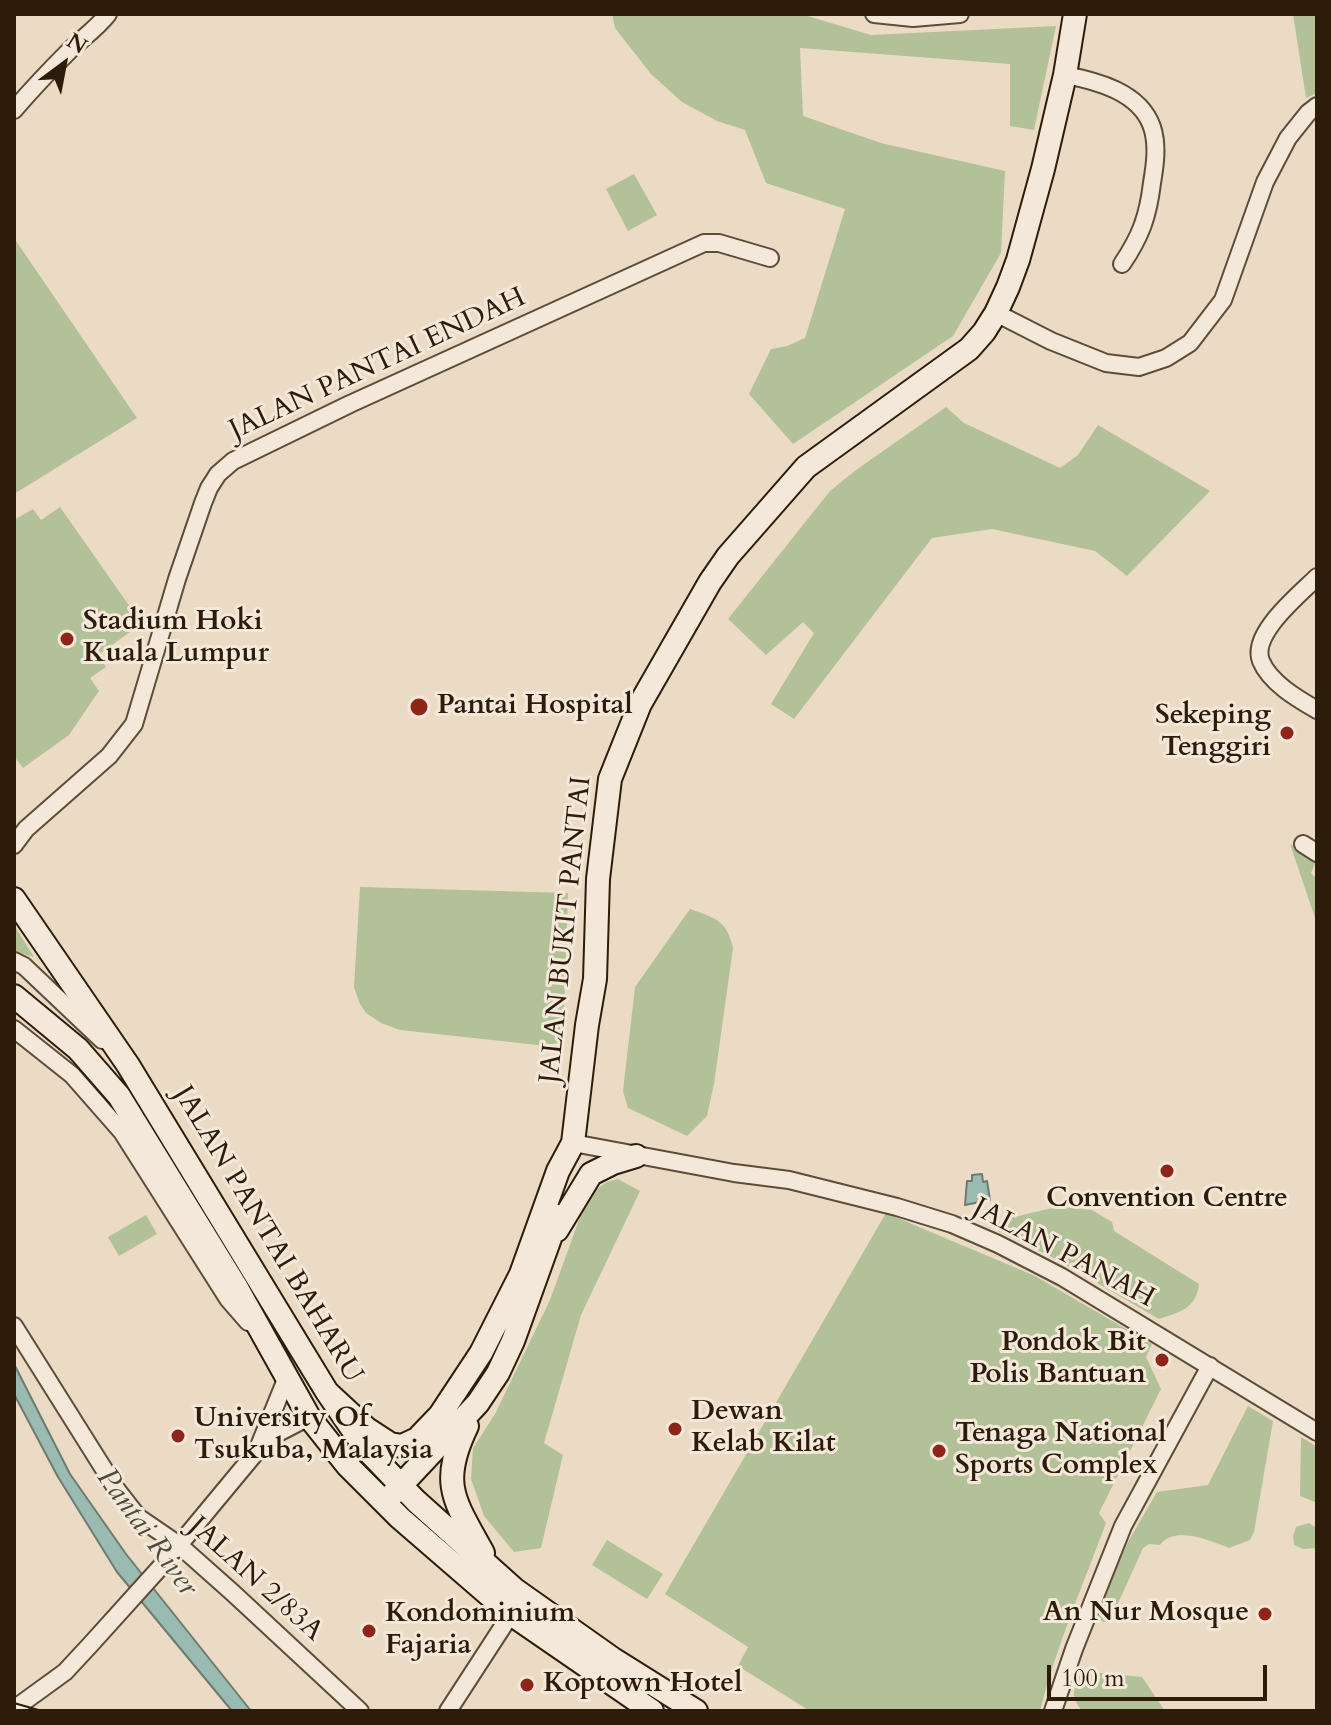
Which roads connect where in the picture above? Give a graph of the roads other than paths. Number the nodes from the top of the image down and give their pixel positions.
1 (108, 14) edge
2 (874, 14) edge
3 (960, 14) edge
4 (1075, 14) edge
5 (1065, 75) junction
6 (1317, 106) edge
7 (14, 110) edge
8 (770, 258) dead end
9 (1122, 264) dead end
10 (996, 313) junction
11 (1317, 577) edge
12 (1317, 710) edge
13 (20, 830) edge
14 (14, 845) edge
15 (14, 899) edge
16 (14, 961) edge
17 (14, 996) edge
18 (14, 1029) edge
19 (128, 1065) junction
20 (572, 1146) junction
21 (636, 1156) junction
22 (545, 1252) junction
23 (14, 1326) edge
24 (268, 1343) junction
25 (1210, 1366) junction
26 (287, 1377) junction
27 (327, 1392) junction
28 (478, 1403) junction
29 (309, 1417) junction
30 (1317, 1432) edge
31 (257, 1451) junction
32 (393, 1495) junction
33 (179, 1545) junction
34 (491, 1568) junction
35 (511, 1614) junction
36 (14, 1709) edge
37 (360, 1711) edge
38 (448, 1711) edge
39 (652, 1711) edge
40 (696, 1711) edge
41 (1053, 1711) edge

1 - 7 street
2 - 3 street
4 - 5 main road, JALAN BUKIT PANTAI
5 - 9 street
5 - 10 main road, JALAN BUKIT PANTAI
6 - 10 street
8 - 13 street, JALAN PANTAI ENDAH
10 - 20 main road, JALAN BUKIT PANTAI
11 - 12 street
13 - 14 street, JALAN PANTAI ENDAH
15 - 19 main road, JALAN PANTAI BAHARU
16 - 19 street
17 - 24 main road, JALAN PANTAI BAHARU
18 - 24 street
19 - 27 main road, JALAN PANTAI BAHARU
20 - 21 street, JALAN PANAH
20 - 22 main road, JALAN BUKIT PANTAI
20 - 27 main road, JALAN BUKIT PANTAI
21 - 22 main road
21 - 25 street, JALAN PANAH
22 - 28 main road, JALAN BUKIT PANTAI
23 - 33 street, JALAN 2/83A
24 - 26 main road, JALAN PANTAI BAHARU
25 - 30 street, JALAN PANAH
25 - 41 street
26 - 29 main road, JALAN PANTAI BAHARU
26 - 31 street
27 - 32 main road, JALAN PANTAI BAHARU
28 - 32 main road, JALAN BUKIT PANTAI
28 - 34 main road
29 - 31 street
29 - 32 main road, JALAN PANTAI BAHARU
31 - 33 street
32 - 34 main road, JALAN PANTAI BAHARU
32 - 35 main road, JALAN PANTAI BAHARU
33 - 36 street
33 - 37 street, JALAN 2/83A
34 - 40 main road, JALAN PANTAI BAHARU
35 - 38 street
35 - 39 main road, JALAN PANTAI BAHARU

